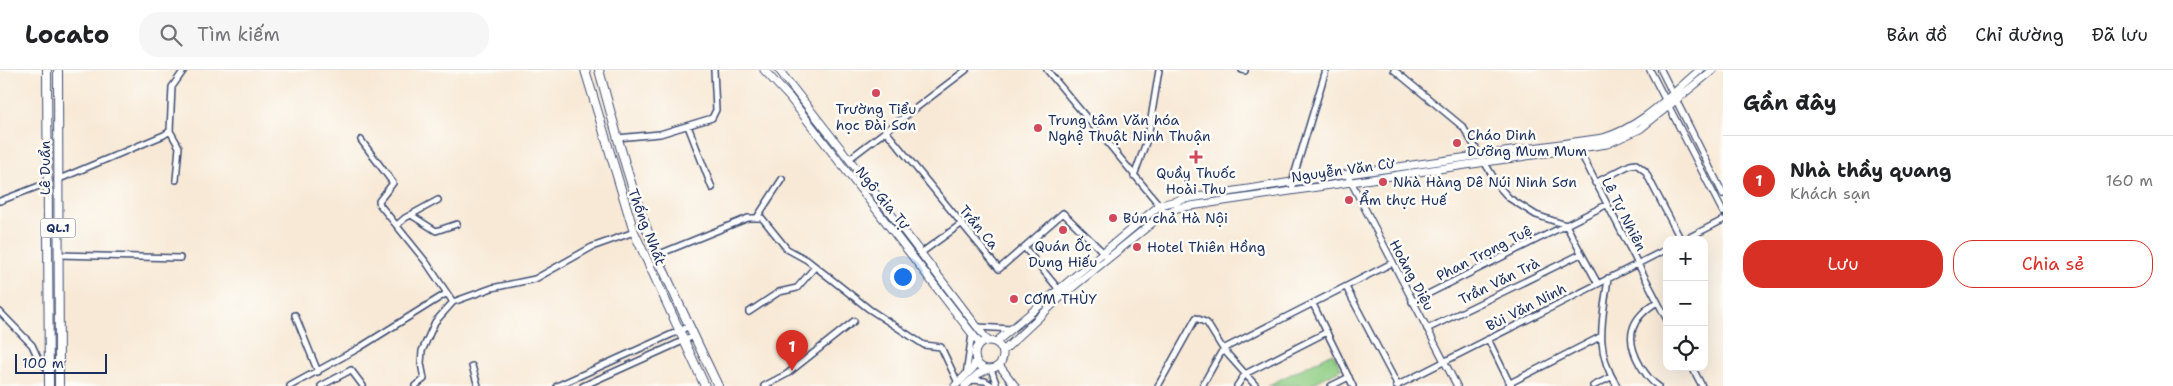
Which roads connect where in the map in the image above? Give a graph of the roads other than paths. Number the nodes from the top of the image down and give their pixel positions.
1 (47, 70) edge
2 (58, 70) edge
3 (184, 70) edge
4 (585, 70) edge
5 (599, 70) edge
6 (714, 70) edge
7 (764, 70) edge
8 (779, 70) edge
9 (966, 70) edge
10 (1159, 70) edge
11 (1326, 70) edge
12 (1394, 70) edge
13 (1650, 70) edge
14 (1661, 70) edge
15 (1700, 70) edge
16 (1712, 70) edge
17 (1050, 71) edge
18 (1673, 94) junction
19 (1665, 100) junction
20 (1676, 101) junction
21 (807, 105) junction
22 (1669, 107) junction
23 (800, 111) junction
24 (688, 126) junction
25 (170, 130) junction
26 (885, 130) junction
27 (618, 138) junction
28 (361, 140) dead end
29 (1577, 146) junction
30 (849, 159) junction
31 (1483, 160) junction
32 (624, 161) junction
33 (612, 164) junction
34 (841, 165) junction
35 (1347, 174) junction
36 (1134, 176) junction
37 (782, 179) dead end
38 (57, 180) junction
39 (176, 180) dead end
40 (1292, 182) junction
41 (1351, 182) junction
42 (47, 183) junction
43 (1595, 183) junction
44 (712, 188) dead end
45 (1293, 190) junction
46 (1723, 194) edge
47 (0, 200) edge
48 (438, 200) dead end
49 (881, 200) junction
50 (1606, 204) junction
51 (1160, 205) junction
52 (873, 206) junction
53 (1166, 212) junction
54 (1723, 212) edge
55 (410, 215) junction
56 (758, 216) junction
57 (1723, 220) edge
58 (457, 224) dead end
59 (960, 224) junction
60 (397, 225) junction
61 (1566, 225) junction
62 (634, 232) junction
63 (1680, 236) edge
64 (1690, 236) edge
65 (1024, 247) junction
66 (1663, 250) edge
67 (1103, 251) junction
68 (921, 253) junction
69 (1581, 254) junction
70 (58, 255) junction
71 (657, 255) junction
72 (180, 258) dead end
73 (914, 258) junction
74 (1109, 258) junction
75 (645, 259) junction
76 (1392, 263) junction
77 (1637, 264) junction
78 (815, 267) junction
79 (1608, 278) junction
80 (938, 282) junction
81 (1598, 284) junction
82 (1346, 287) junction
83 (1061, 292) junction
84 (447, 293) junction
85 (453, 302) junction
86 (1412, 302) junction
87 (1657, 302) junction
88 (1313, 304) junction
89 (0, 312) edge
90 (749, 312) dead end
91 (1663, 313) edge
92 (295, 315) dead end
93 (854, 321) dead end
94 (690, 326) junction
95 (976, 326) junction
96 (1012, 328) junction
97 (1427, 329) junction
98 (680, 331) junction
99 (1327, 332) junction
100 (972, 334) junction
101 (694, 336) junction
102 (1600, 337) junction
103 (1488, 340) junction
104 (684, 341) junction
105 (988, 341) junction
106 (996, 342) junction
107 (980, 344) junction
108 (1223, 349) junction
109 (1003, 351) junction
110 (976, 360) junction
111 (1444, 362) junction
112 (999, 365) junction
113 (472, 366) dead end
114 (989, 369) junction
115 (49, 371) junction
116 (1694, 371) edge
117 (318, 372) junction
118 (1245, 374) junction
119 (1349, 377) junction
120 (1611, 377) junction
121 (969, 378) junction
122 (560, 385) edge
123 (960, 385) edge
124 (1511, 385) edge
125 (1614, 385) edge
126 (49, 386) edge
127 (59, 386) edge
128 (290, 386) edge
129 (321, 386) edge
130 (363, 386) edge
131 (415, 386) edge
132 (478, 386) edge
133 (583, 386) edge
134 (705, 386) edge
135 (718, 386) edge
136 (764, 386) edge
137 (993, 386) edge
138 (997, 386) edge
139 (1015, 386) edge
140 (1158, 386) edge
141 (1202, 386) edge
142 (1237, 386) edge
143 (1256, 386) edge
144 (1331, 386) edge
145 (1353, 386) edge
146 (1397, 386) edge
147 (1457, 386) edge
148 (1593, 386) edge
149 (1658, 386) edge
150 (1702, 386) edge

1 - 42 main road, Lê Duẩn / QL.1
2 - 38 main road, Lê Duẩn / QL.1
3 - 25 street
4 - 33 main road, Thống Nhất
5 - 27 main road, Thống Nhất
6 - 24 street
7 - 23 main road, Ngô Gia Tự
8 - 21 main road, Ngô Gia Tự
9 - 26 street
10 - 36 street
11 - 40 street
12 - 31 street
13 - 19 street
14 - 18 street
15 - 18 main road, Nguyễn Văn Cừ
16 - 20 main road, Nguyễn Văn Cừ
17 - 36 street
18 - 19 main road, Nguyễn Văn Cừ
18 - 20 street
19 - 22 street
19 - 29 main road, Nguyễn Văn Cừ
20 - 22 main road, Nguyễn Văn Cừ
20 - 46 street
21 - 23 main road
21 - 30 main road, Ngô Gia Tự
22 - 29 main road, Nguyễn Văn Cừ
22 - 54 street
23 - 34 main road, Ngô Gia Tự
24 - 27 street
24 - 44 street
25 - 38 street
25 - 39 street
26 - 30 street
26 - 59 street, Trần Ca
27 - 32 main road, Thống Nhất
28 - 60 street
29 - 31 main road, Nguyễn Văn Cừ
29 - 43 street, Lê Tự Nhiên
30 - 34 main road
30 - 49 main road, Ngô Gia Tự
31 - 35 main road, Nguyễn Văn Cừ
31 - 41 main road, Nguyễn Văn Cừ
31 - 61 street
32 - 33 main road
32 - 71 main road, Thống Nhất
33 - 62 main road, Thống Nhất
34 - 52 main road, Ngô Gia Tự
35 - 40 main road, Nguyễn Văn Cừ
35 - 41 street, Hoàng Diệu
36 - 51 street
37 - 56 street
38 - 70 main road, Lê Duẩn / QL.1
40 - 45 street
40 - 51 main road, Nguyễn Văn Cừ
41 - 45 main road, Nguyễn Văn Cừ
41 - 76 street, Hoàng Diệu
42 - 47 street
42 - 115 main road, Lê Duẩn / QL.1
43 - 50 street, Lê Tự Nhiên
43 - 63 street
45 - 53 main road, Nguyễn Văn Cừ
48 - 55 street
49 - 52 main road
49 - 68 main road, Ngô Gia Tự
50 - 61 street, Phan Trọng Tuệ
50 - 77 street, Lê Tự Nhiên
51 - 53 street
51 - 67 main road, Nguyễn Văn Cừ
52 - 73 main road, Ngô Gia Tự
53 - 74 main road, Nguyễn Văn Cừ
55 - 58 street
55 - 60 street
56 - 71 street
56 - 78 street
57 - 64 street
59 - 65 street, Trần Ca
59 - 68 street
60 - 84 street
61 - 69 street
61 - 86 street, Phan Trọng Tuệ
62 - 75 main road, Thống Nhất
62 - 85 street
65 - 67 street, Trần Ca
65 - 83 street
66 - 77 street, Bùi Văn Ninh
67 - 74 street, Trần Ca
67 - 83 main road, Nguyễn Văn Cừ
68 - 73 main road
68 - 80 main road, Ngô Gia Tự
69 - 81 street
69 - 97 street, Trần Văn Trà
70 - 72 street
70 - 127 main road, Lê Duẩn / QL.1
71 - 75 main road
71 - 94 main road, Thống Nhất
73 - 80 main road, Ngô Gia Tự
74 - 83 main road, Nguyễn Văn Cừ
75 - 98 main road, Thống Nhất
76 - 82 street
76 - 86 street, Hoàng Diệu
77 - 79 street, Bùi Văn Ninh
77 - 87 street, Lê Tự Nhiên
78 - 90 street
78 - 123 street
79 - 81 street, Bùi Văn Ninh
79 - 102 street
80 - 95 main road, Ngô Gia Tự
80 - 100 main road, Ngô Gia Tự
81 - 103 street, Bùi Văn Ninh
82 - 88 street
82 - 146 street
83 - 96 main road, Nguyễn Văn Cừ
83 - 109 main road, Nguyễn Văn Cừ
84 - 85 street
84 - 117 street
85 - 131 street
86 - 97 street, Hoàng Diệu
87 - 91 street, Lê Tự Nhiên
87 - 149 street
88 - 99 street
88 - 108 street
89 - 115 street
92 - 117 street
93 - 136 street
94 - 98 street
94 - 101 main road, Thống Nhất
95 - 96 street
95 - 105 main road, Ngô Gia Tự
96 - 106 main road, Nguyễn Văn Cừ
97 - 111 street, Hoàng Diệu
98 - 104 main road, Thống Nhất
98 - 122 street
99 - 118 street
99 - 119 street
100 - 107 main road, Ngô Gia Tự
100 - 121 street
101 - 104 street
101 - 135 main road, Thống Nhất
102 - 120 street
102 - 124 street
103 - 111 street, Bùi Văn Ninh
103 - 124 street
104 - 133 street
104 - 134 main road, Thống Nhất
105 - 106 main road
105 - 107 main road
106 - 109 main road
107 - 110 main road
108 - 118 street
108 - 140 street
108 - 141 street
109 - 112 main road
110 - 114 main road
110 - 121 main road
111 - 146 street, Bùi Văn Ninh
111 - 147 street, Hoàng Diệu
112 - 114 main road
112 - 139 main road
113 - 132 street
114 - 121 main road
114 - 138 street
115 - 126 main road, Lê Duẩn / QL.1
116 - 150 street
117 - 128 street
118 - 142 street
118 - 143 street
119 - 144 street
119 - 145 street
120 - 125 street
120 - 148 street
121 - 123 main road
121 - 137 street
129 - 130 street

